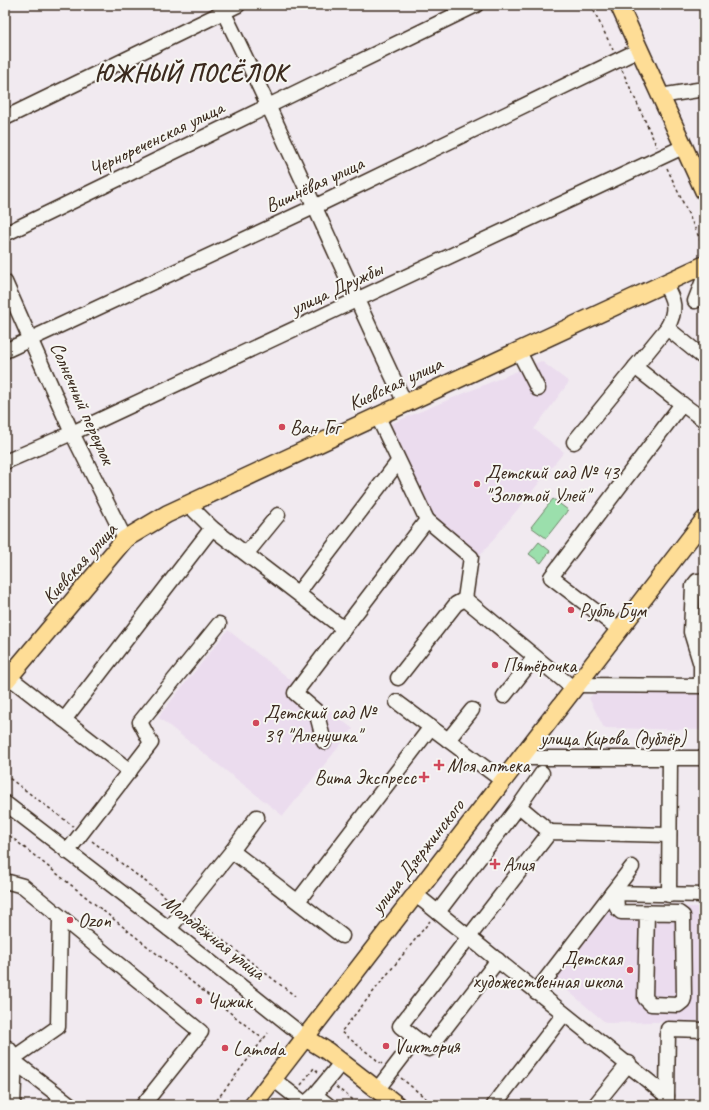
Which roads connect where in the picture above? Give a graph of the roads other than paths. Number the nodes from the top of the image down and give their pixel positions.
1 (238, 5) edge
2 (476, 5) edge
3 (619, 5) edge
4 (222, 9) edge
5 (639, 50) junction
6 (704, 89) edge
7 (660, 96) junction
8 (267, 106) junction
9 (5, 118) edge
10 (683, 146) junction
11 (699, 170) edge
12 (704, 191) edge
13 (316, 206) junction
14 (5, 234) edge
15 (704, 265) edge
16 (704, 278) edge
17 (5, 282) edge
18 (664, 283) junction
19 (357, 301) junction
20 (695, 302) dead end
21 (667, 328) junction
22 (32, 339) junction
23 (5, 350) edge
24 (518, 350) junction
25 (704, 358) edge
26 (636, 367) junction
27 (538, 390) dead end
28 (405, 402) junction
29 (682, 404) junction
30 (377, 415) junction
31 (704, 420) edge
32 (72, 433) junction
33 (574, 442) dead end
34 (5, 462) edge
35 (398, 462) junction
36 (188, 504) junction
37 (278, 515) dead end
38 (428, 520) junction
39 (704, 520) edge
40 (212, 528) junction
41 (704, 528) edge
42 (125, 539) junction
43 (690, 540) junction
44 (247, 553) junction
45 (704, 582) edge
46 (298, 593) junction
47 (465, 599) junction
48 (219, 624) dead end
49 (344, 629) junction
50 (620, 630) junction
51 (534, 658) junction
52 (398, 678) dead end
53 (7, 680) edge
54 (702, 686) edge
55 (575, 687) junction
56 (504, 696) dead end
57 (398, 702) dead end
58 (472, 710) dead end
59 (64, 720) junction
60 (431, 728) junction
61 (448, 740) junction
62 (324, 742) dead end
63 (670, 757) junction
64 (521, 758) junction
65 (704, 758) edge
66 (130, 771) junction
67 (542, 773) dead end
68 (503, 781) junction
69 (5, 803) edge
70 (519, 806) junction
71 (257, 817) dead end
72 (550, 832) junction
73 (669, 835) junction
74 (232, 850) junction
75 (67, 852) junction
76 (632, 867) dead end
77 (5, 881) edge
78 (614, 893) junction
79 (415, 894) junction
80 (669, 895) junction
81 (704, 895) edge
82 (298, 902) junction
83 (438, 912) junction
84 (647, 913) junction
85 (60, 917) junction
86 (169, 929) junction
87 (342, 936) dead end
88 (469, 936) junction
89 (498, 960) junction
90 (536, 992) junction
91 (564, 1014) junction
92 (704, 1030) edge
93 (306, 1038) junction
94 (416, 1039) junction
95 (11, 1055) edge
96 (342, 1062) junction
97 (629, 1063) junction
98 (273, 1079) junction
99 (377, 1090) junction
100 (667, 1100) edge
101 (308, 1101) edge
102 (13, 1105) edge
103 (71, 1105) edge
104 (143, 1105) edge
105 (253, 1105) edge
106 (328, 1105) edge
107 (397, 1105) edge
108 (494, 1105) edge
109 (596, 1105) edge

1 - 4 street
2 - 8 street, Чернореченская улица
3 - 5 main road
4 - 8 street
4 - 9 street
5 - 7 main road
5 - 13 street, Вишнёвая улица
6 - 7 street
7 - 10 main road
8 - 13 street
8 - 14 street, Чернореченская улица
10 - 11 main road
10 - 19 street, улица Дружбы
11 - 12 main road
13 - 19 street
13 - 22 street, Вишнёвая улица
15 - 18 main road, Киевская улица
16 - 20 street
17 - 22 street, Солнечный переулок
18 - 21 street
18 - 24 main road, Киевская улица
19 - 28 street
19 - 32 street, улица Дружбы
21 - 25 street
21 - 26 street
22 - 23 street, Вишнёвая улица
22 - 32 street, Солнечный переулок
24 - 27 street
24 - 28 main road, Киевская улица
26 - 29 street
26 - 33 street
28 - 30 main road, Киевская улица
29 - 31 street
29 - 50 street
30 - 35 street
30 - 36 main road, Киевская улица
32 - 34 street, улица Дружбы
32 - 42 street, Солнечный переулок
35 - 38 street
35 - 46 street
36 - 40 street
36 - 42 main road, Киевская улица
37 - 44 street
38 - 47 street
38 - 49 street
39 - 43 main road
40 - 44 street
40 - 59 street
41 - 43 main road
42 - 53 main road, Киевская улица
43 - 50 main road, улица Дзержинского
44 - 46 street
45 - 54 street
46 - 49 street
47 - 51 street
47 - 52 street
48 - 66 street
49 - 62 street
50 - 55 main road, улица Дзержинского
51 - 55 street
51 - 56 street
53 - 59 street
54 - 55 street
55 - 64 main road, улица Дзержинского
57 - 60 street
58 - 61 street
59 - 66 street
60 - 61 street
60 - 82 street
61 - 68 street
63 - 64 street, улица Кирова (дублёр)
63 - 65 street, улица Кирова (дублёр)
63 - 73 street
64 - 68 main road, улица Дзержинского
66 - 75 street
67 - 70 street
68 - 79 main road, улица Дзержинского
69 - 75 street, Молодёжная улица
70 - 72 street
70 - 83 street
71 - 74 street
72 - 73 street
72 - 88 street
73 - 80 street
74 - 82 street
74 - 86 street
75 - 86 street, Молодёжная улица
76 - 78 street
77 - 85 street
78 - 80 street
78 - 84 street
78 - 90 street
79 - 83 street
79 - 93 main road, улица Дзержинского
80 - 81 street
82 - 87 street
83 - 88 street
84 - 84 street
85 - 95 street
85 - 104 street
86 - 93 street, Молодёжная улица
88 - 89 street
88 - 94 street
89 - 90 street
89 - 94 street
90 - 91 street
91 - 97 street
91 - 108 street
92 - 100 street
93 - 96 main road, Молодёжная улица
93 - 98 main road, улица Дзержинского
94 - 99 street
95 - 102 street
95 - 103 street
96 - 99 main road, Молодёжная улица
96 - 101 street
97 - 100 street
97 - 109 street
98 - 101 street
98 - 105 main road, улица Дзержинского
99 - 107 main road, Молодёжная улица
101 - 106 street

